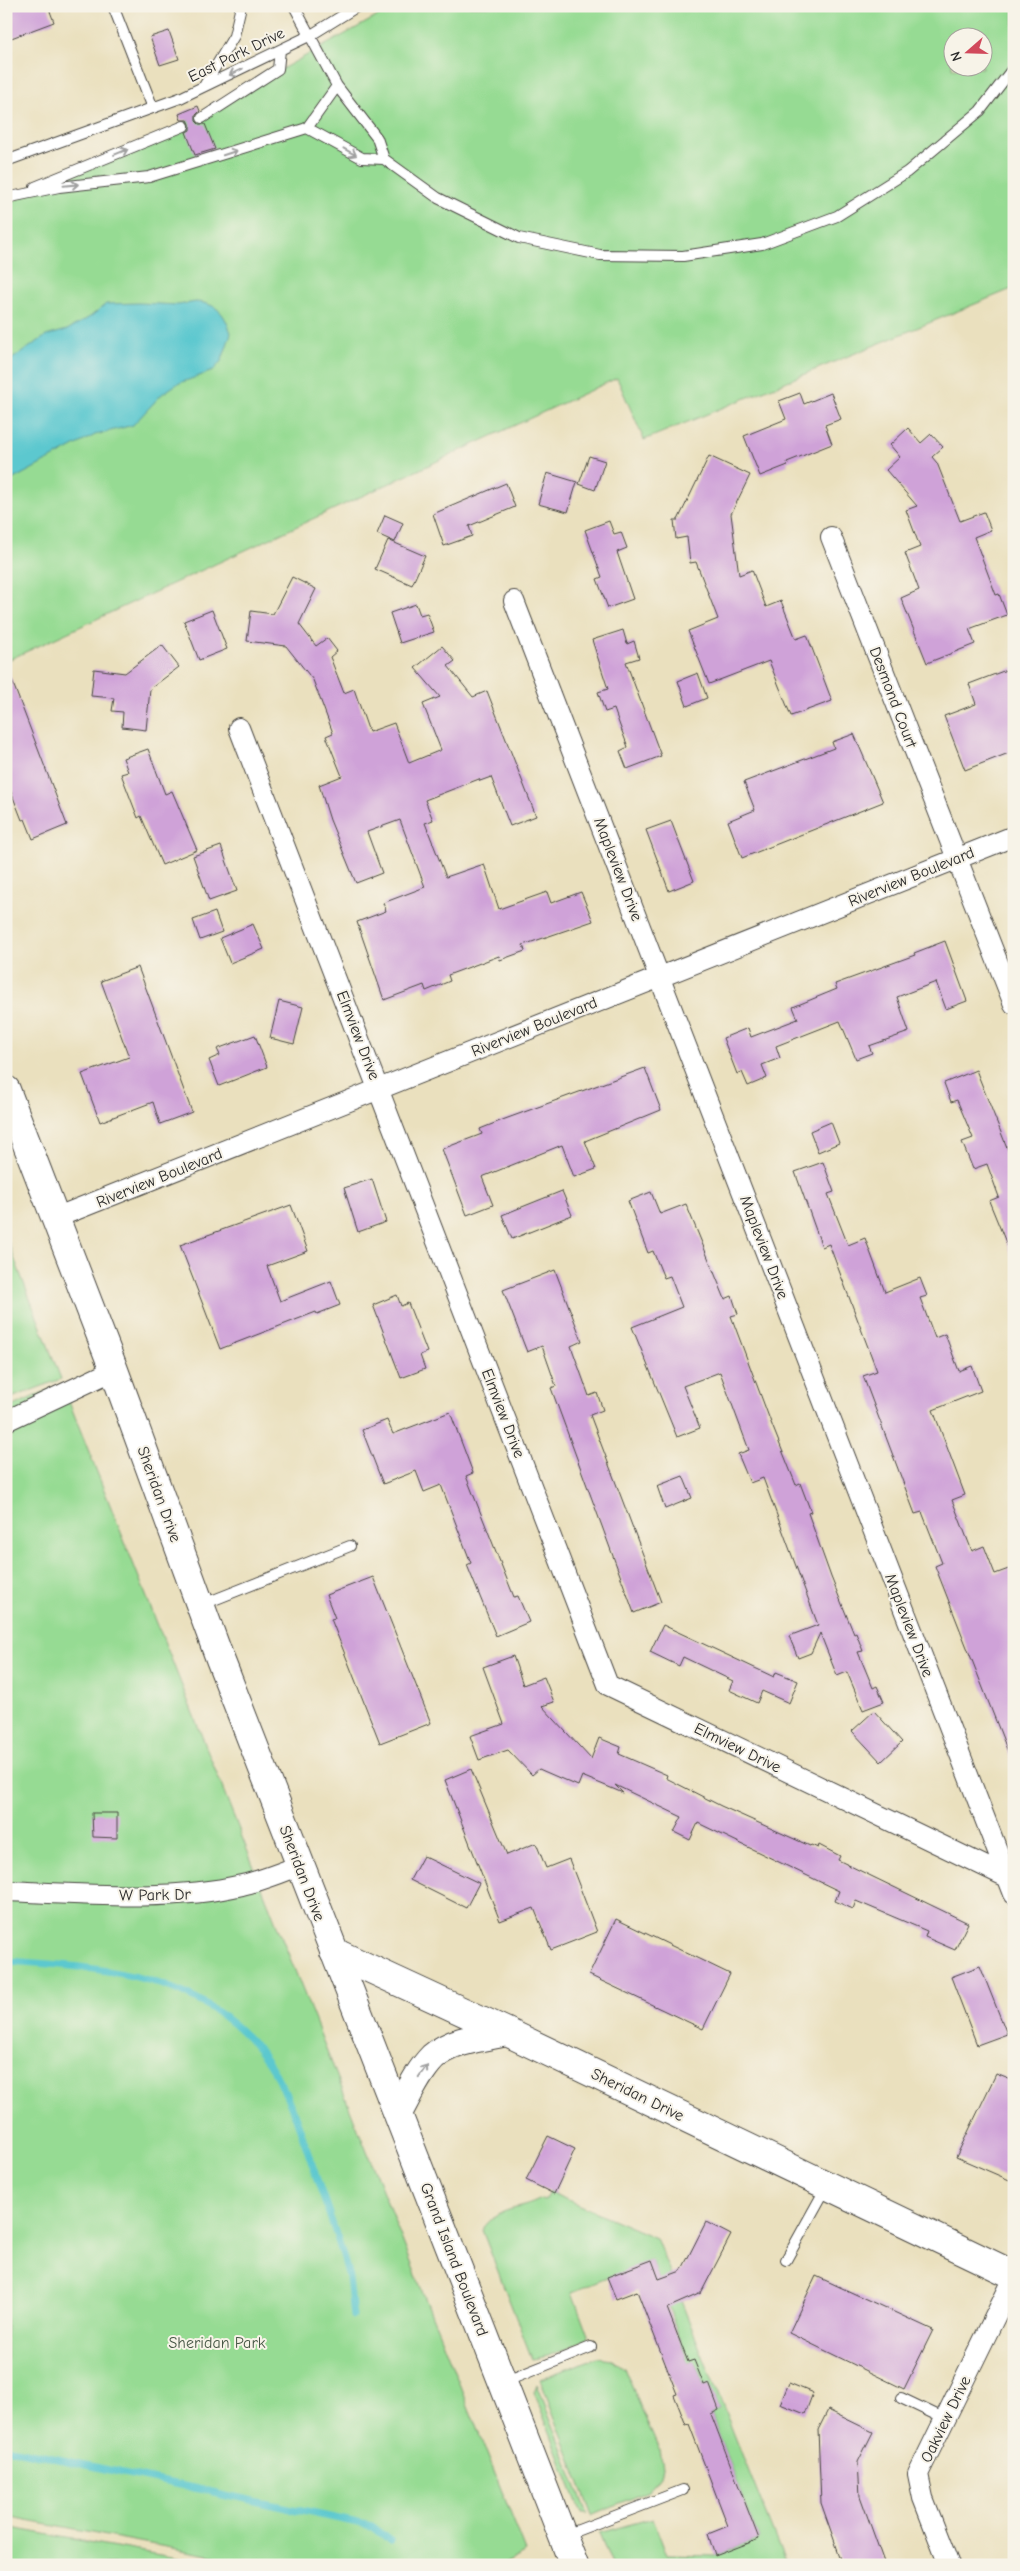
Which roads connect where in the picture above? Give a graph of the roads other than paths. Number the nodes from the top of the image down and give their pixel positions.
1 (113, 6) edge
2 (241, 6) edge
3 (294, 6) edge
4 (358, 6) edge
5 (311, 35) junction
6 (280, 50) junction
7 (1014, 68) edge
8 (337, 86) junction
9 (202, 88) junction
10 (153, 108) junction
11 (202, 118) dead end
12 (184, 126) dead end
13 (307, 128) junction
14 (384, 159) junction
15 (6, 161) edge
16 (9, 197) edge
17 (831, 537) dead end
18 (514, 601) dead end
19 (240, 728) dead end
20 (1014, 836) edge
21 (956, 858) junction
22 (660, 975) junction
23 (1014, 1004) edge
24 (380, 1088) junction
25 (6, 1090) edge
26 (55, 1218) junction
27 (114, 1370) junction
28 (6, 1421) edge
29 (350, 1546) dead end
30 (200, 1605) junction
31 (300, 1866) junction
32 (1011, 1886) edge
33 (6, 1891) edge
34 (334, 1952) junction
35 (507, 2032) junction
36 (398, 2113) junction
37 (827, 2185) junction
38 (786, 2260) dead end
39 (1014, 2276) edge
40 (591, 2347) dead end
41 (503, 2382) junction
42 (901, 2398) dead end
43 (945, 2419) junction
44 (683, 2490) dead end
45 (563, 2536) junction
46 (574, 2565) edge
47 (949, 2565) edge

1 - 10 lane
2 - 9 lane
3 - 5 lane
4 - 5 lane, East Park Drive
5 - 6 lane, East Park Drive
5 - 8 lane
6 -> 9 lane, East Park Drive
6 - 11 lane
7 - 14 lane
8 - 13 lane
8 - 14 lane
9 - 10 lane, East Park Drive
10 - 15 lane, East Park Drive
16 -> 12 lane
13 -> 14 lane
16 -> 13 lane
17 - 21 street, Desmond Court
18 - 22 street, Mapleview Drive
19 - 24 street, Elmview Drive
20 - 21 street, Riverview Boulevard
21 - 22 street, Riverview Boulevard
21 - 23 street, Desmond Court
22 - 24 street, Riverview Boulevard
22 - 32 street, Mapleview Drive
24 - 26 street, Riverview Boulevard
24 - 32 street, Elmview Drive
25 - 26 main road, Sheridan Drive
26 - 27 main road, Sheridan Drive
27 - 28 street
27 - 30 main road, Sheridan Drive
29 - 30 lane
30 - 31 main road, Sheridan Drive
31 - 33 street, W Park Dr
31 - 34 main road, Sheridan Drive
34 - 35 main road, Sheridan Drive
34 - 36 main road, Grand Island Boulevard
36 -> 35 main road
35 - 37 main road, Sheridan Drive
36 - 41 main road, Grand Island Boulevard
37 - 38 lane
37 - 39 main road, Sheridan Drive
39 - 43 street, Oakview Drive
40 - 41 lane
41 - 45 main road, Grand Island Boulevard
42 - 43 lane
43 - 47 street, Oakview Drive
44 - 45 lane
45 - 46 main road, Grand Island Boulevard

